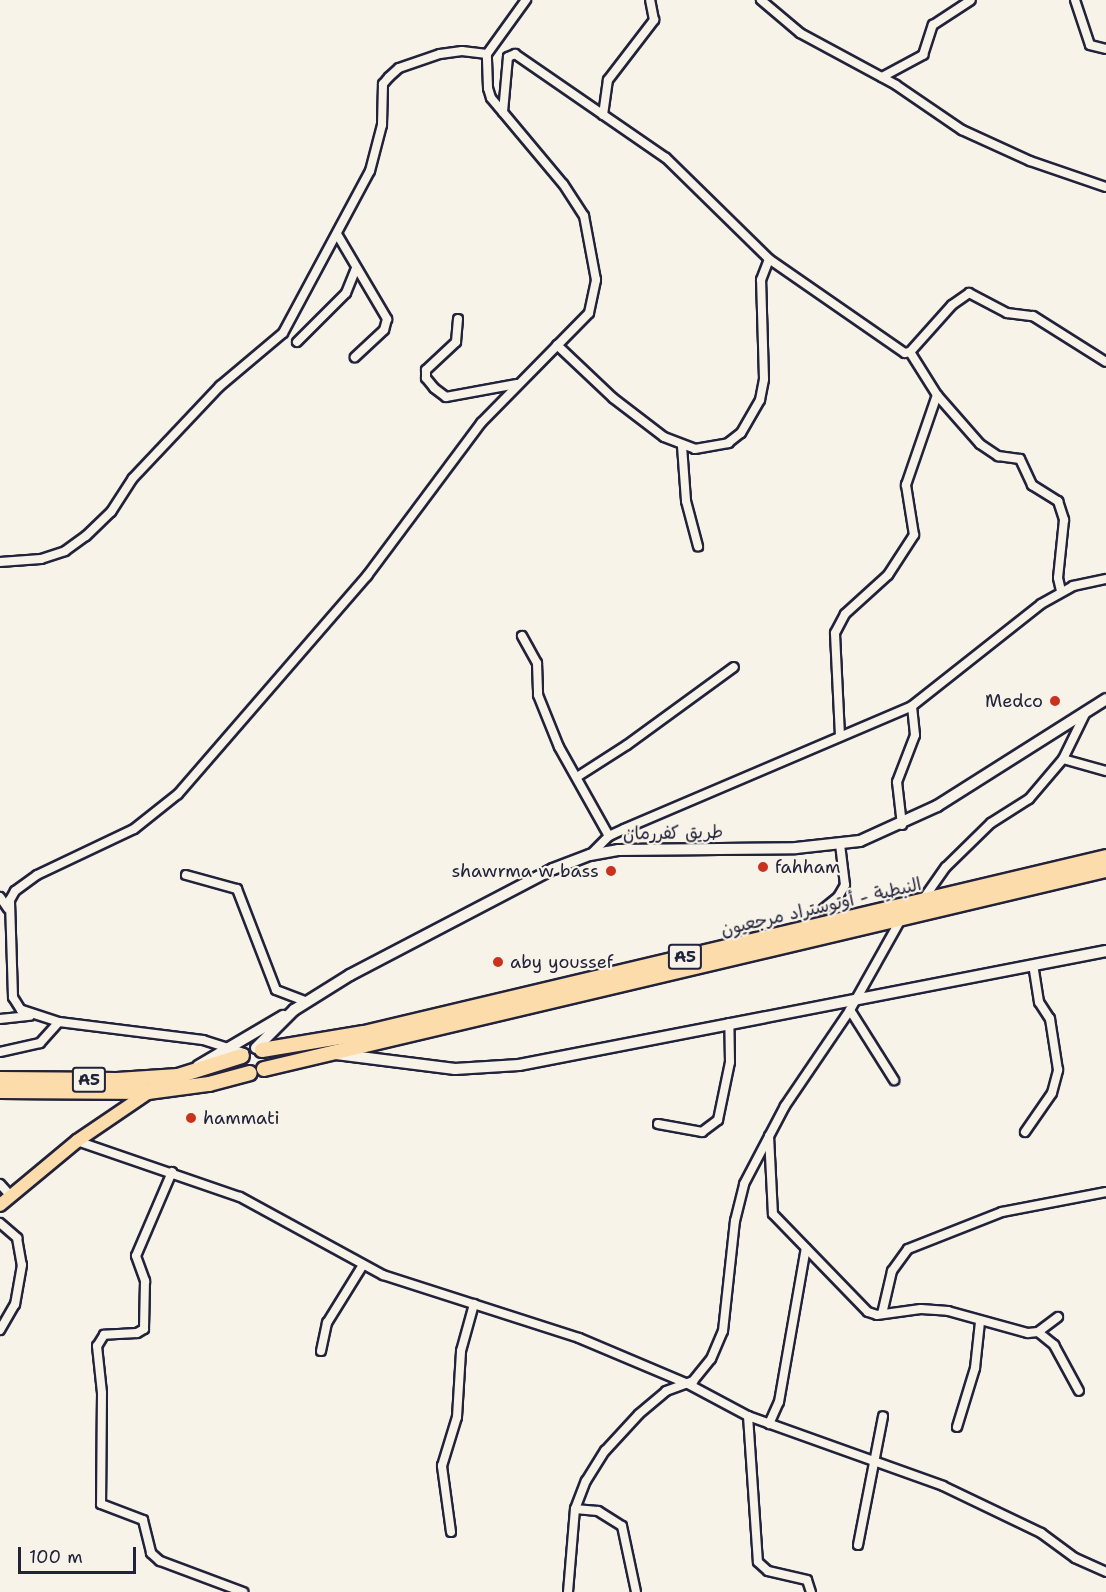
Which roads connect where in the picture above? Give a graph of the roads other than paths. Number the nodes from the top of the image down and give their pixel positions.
1 (526, 0) edge
2 (650, 0) edge
3 (761, 0) edge
4 (970, 0) edge
5 (1074, 0) edge
6 (1106, 49) edge
7 (487, 54) junction
8 (882, 77) junction
9 (503, 112) junction
10 (603, 115) junction
11 (1106, 187) edge
12 (337, 234) junction
13 (769, 259) junction
14 (356, 268) junction
15 (458, 319) dead end
16 (297, 342) dead end
17 (557, 345) junction
18 (910, 352) junction
19 (355, 357) dead end
20 (1106, 362) edge
21 (517, 384) junction
22 (937, 395) junction
23 (682, 446) junction
24 (698, 546) dead end
25 (0, 562) edge
26 (1106, 579) edge
27 (1061, 591) junction
28 (522, 636) dead end
29 (734, 667) dead end
30 (1106, 699) edge
31 (912, 706) junction
32 (1085, 712) junction
33 (840, 736) junction
34 (1063, 759) junction
35 (1106, 771) edge
36 (577, 777) junction
37 (902, 825) junction
38 (609, 836) junction
39 (840, 846) junction
40 (591, 855) junction
41 (1106, 857) edge
42 (1106, 870) edge
43 (186, 875) dead end
44 (0, 897) edge
45 (919, 903) junction
46 (8, 909) junction
47 (823, 909) dead end
48 (902, 917) junction
49 (1106, 951) edge
50 (1033, 965) junction
51 (855, 999) junction
52 (307, 1002) junction
53 (294, 1010) junction
54 (850, 1010) junction
55 (30, 1016) junction
56 (0, 1019) edge
57 (59, 1022) junction
58 (729, 1023) junction
59 (230, 1047) junction
60 (0, 1052) edge
61 (251, 1052) junction
62 (330, 1053) junction
63 (264, 1069) junction
64 (184, 1073) junction
65 (250, 1073) junction
66 (0, 1079) edge
67 (894, 1080) dead end
68 (0, 1091) edge
69 (148, 1092) junction
70 (658, 1124) dead end
71 (1025, 1132) dead end
72 (770, 1134) junction
73 (77, 1141) junction
74 (172, 1172) junction
75 (0, 1184) edge
76 (1106, 1192) edge
77 (10, 1195) junction
78 (0, 1205) edge
79 (0, 1223) edge
80 (806, 1248) junction
81 (363, 1265) junction
82 (474, 1304) junction
83 (882, 1314) junction
84 (1058, 1317) dead end
85 (980, 1322) junction
86 (0, 1330) edge
87 (1038, 1332) junction
88 (321, 1351) dead end
89 (688, 1384) junction
90 (1079, 1391) dead end
91 (748, 1416) junction
92 (884, 1416) dead end
93 (769, 1424) junction
94 (957, 1427) dead end
95 (873, 1462) junction
96 (575, 1509) junction
97 (450, 1532) dead end
98 (858, 1545) dead end
99 (1106, 1572) edge
100 (243, 1592) edge
101 (568, 1592) edge
102 (636, 1592) edge
103 (811, 1592) edge

1 - 7 street
2 - 10 street
3 - 8 street
4 - 8 street
5 - 6 street
7 - 9 street
7 - 12 street
8 - 11 street
9 - 10 street
9 - 17 street
10 - 13 street
12 - 14 street
12 - 25 street
13 - 18 street
13 - 23 street
14 - 16 street
14 - 19 street
15 - 21 street
17 - 21 street
17 - 23 street
18 - 20 street
18 - 22 street
21 - 46 street
22 - 27 street
22 - 33 street
23 - 24 street
26 - 27 street
27 - 31 street
28 - 36 street
29 - 36 street
30 - 32 main road, طريق كفررمان
31 - 33 street
31 - 37 street
32 - 34 street
32 - 37 main road, طريق كفررمان
33 - 38 street
34 - 35 street
34 - 45 street
36 - 38 street
37 - 39 main road, طريق كفررمان
38 - 40 street
39 - 40 main road, طريق كفررمان
39 - 47 street
40 - 52 main road, طريق كفررمان
41 - 45 highway, النبطية - أوتوستراد مرجعيون / A5
42 - 48 highway, النبطية - أوتوستراد مرجعيون / A5
43 - 52 street
44 - 46 street
45 - 61 highway, النبطية - أوتوستراد مرجعيون / A5
46 - 55 street
48 - 51 street
48 - 62 highway, النبطية - أوتوستراد مرجعيون / A5
49 - 50 main road
50 - 51 main road
50 - 71 street
51 - 54 street
51 - 58 main road
52 - 53 main road, طريق كفررمان
53 - 59 main road
53 - 61 main road, طريق كفررمان
54 - 67 street
54 - 72 street
55 - 56 street
55 - 57 street
57 - 59 street
57 - 60 street
58 - 62 main road
58 - 70 street
59 - 61 street
59 - 64 main road
61 - 63 highway
61 - 64 highway, النبطية - أوتوستراد مرجعيون / A5
61 - 65 highway
62 - 63 highway, النبطية - أوتوستراد مرجعيون / A5
63 - 65 highway, A5
64 - 66 highway, النبطية - أوتوستراد مرجعيون / A5
64 - 69 main road
65 - 69 highway, A5
68 - 69 highway, A5
69 - 73 main road
72 - 80 street
72 - 89 street
73 - 74 street
73 - 77 main road
74 - 81 street
74 - 100 street
75 - 77 street
76 - 83 street
77 - 78 main road
79 - 86 street
80 - 83 street
80 - 93 street
81 - 82 street
81 - 88 street
82 - 89 street
82 - 97 street
83 - 85 street
84 - 87 street
85 - 87 street
85 - 94 street
87 - 90 street
89 - 91 street
89 - 96 street
91 - 93 street
91 - 103 street
92 - 95 street
93 - 95 street
95 - 98 street
95 - 99 street
96 - 101 street
96 - 102 street

